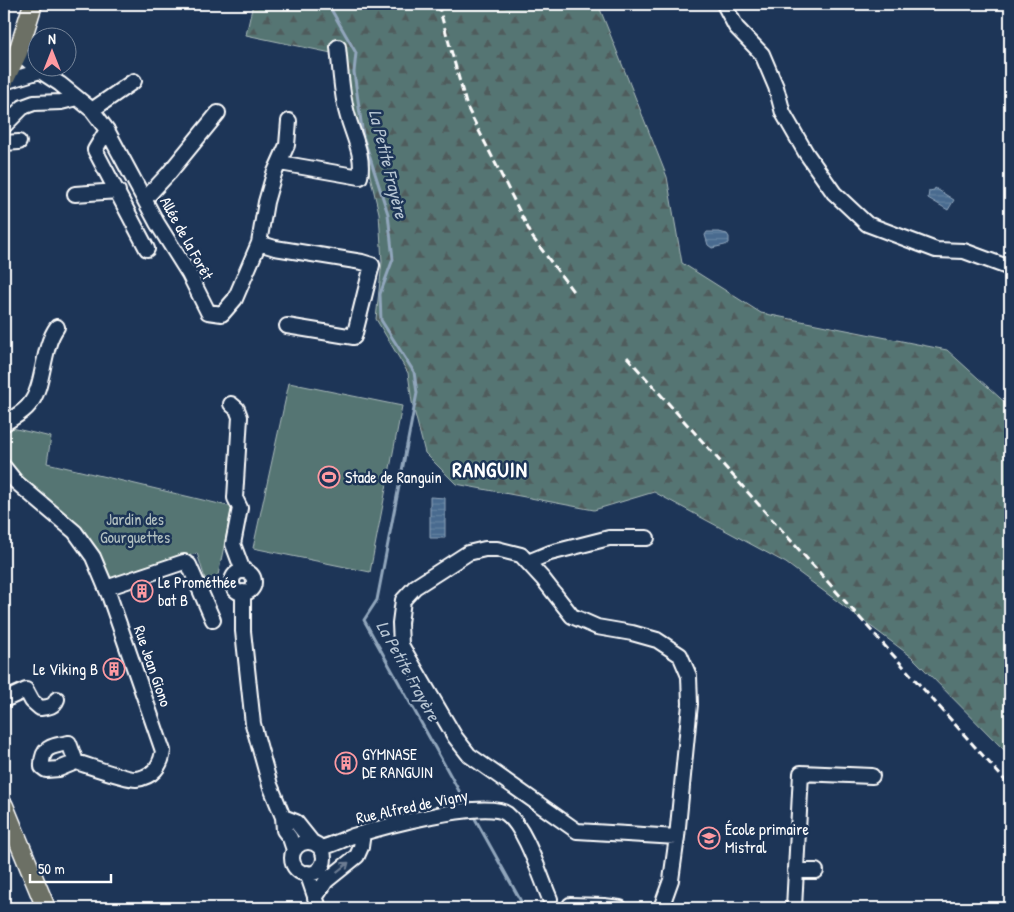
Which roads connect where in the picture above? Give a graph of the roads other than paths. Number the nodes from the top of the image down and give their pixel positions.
1 (33, 4) edge
2 (724, 4) edge
3 (338, 47) dead end
4 (12, 58) edge
5 (28, 65) edge
6 (28, 75) edge
7 (50, 78) edge
8 (4, 82) edge
9 (134, 82) dead end
10 (77, 98) junction
11 (92, 110) junction
12 (218, 113) dead end
13 (289, 121) dead end
14 (4, 126) edge
15 (107, 130) junction
16 (19, 142) dead end
17 (4, 143) edge
18 (280, 163) junction
19 (118, 191) junction
20 (75, 194) dead end
21 (145, 199) junction
22 (259, 243) junction
23 (147, 249) dead end
24 (1010, 268) edge
25 (287, 326) dead end
26 (57, 327) dead end
27 (231, 404) dead end
28 (4, 424) edge
29 (4, 467) edge
30 (647, 538) dead end
31 (528, 562) junction
32 (106, 588) junction
33 (212, 620) dead end
34 (57, 699) dead end
35 (4, 700) edge
36 (76, 762) dead end
37 (872, 776) dead end
38 (4, 806) edge
39 (284, 817) junction
40 (363, 833) junction
41 (677, 837) junction
42 (316, 845) junction
43 (294, 850) junction
44 (795, 870) junction
45 (816, 871) dead end
46 (307, 874) junction
47 (317, 903) edge
48 (547, 904) edge
49 (570, 906) edge
50 (46, 908) edge
51 (620, 908) edge
52 (661, 908) edge
53 (794, 908) edge

1 - 4 main road
2 - 24 street
3 - 18 street
4 - 5 street, Allée de la Forêt
4 - 8 main road
6 - 8 street
7 - 10 street, Allée de la Forêt
9 - 11 street
10 - 11 street, Allée de la Forêt
10 - 14 street
11 - 15 street, Allée de la Forêt
12 - 21 street
13 - 18 street, Allée de la Forêt
15 - 19 street
15 - 21 street, Allée de la Forêt
16 - 17 street
18 - 22 street, Allée de la Forêt
19 - 20 street
19 - 23 street
21 - 22 street, Allée de la Forêt
22 - 25 street
26 - 28 street
27 - 39 street
29 - 32 street, Rue Jean Giono
30 - 31 street
31 - 41 street
31 - 41 street
32 - 33 street
32 - 36 street, Rue Jean Giono
34 - 35 street
37 - 44 street
38 - 50 main road
39 - 42 street
39 - 43 street
40 - 42 street, Rue Alfred de Vigny
47 -> 40 street
40 - 48 street, Rue Alfred de Vigny
41 - 52 street
42 - 43 street
42 - 46 street
43 - 46 street
44 - 45 street
44 - 53 street
46 - 47 street
48 - 49 street
49 - 51 street

